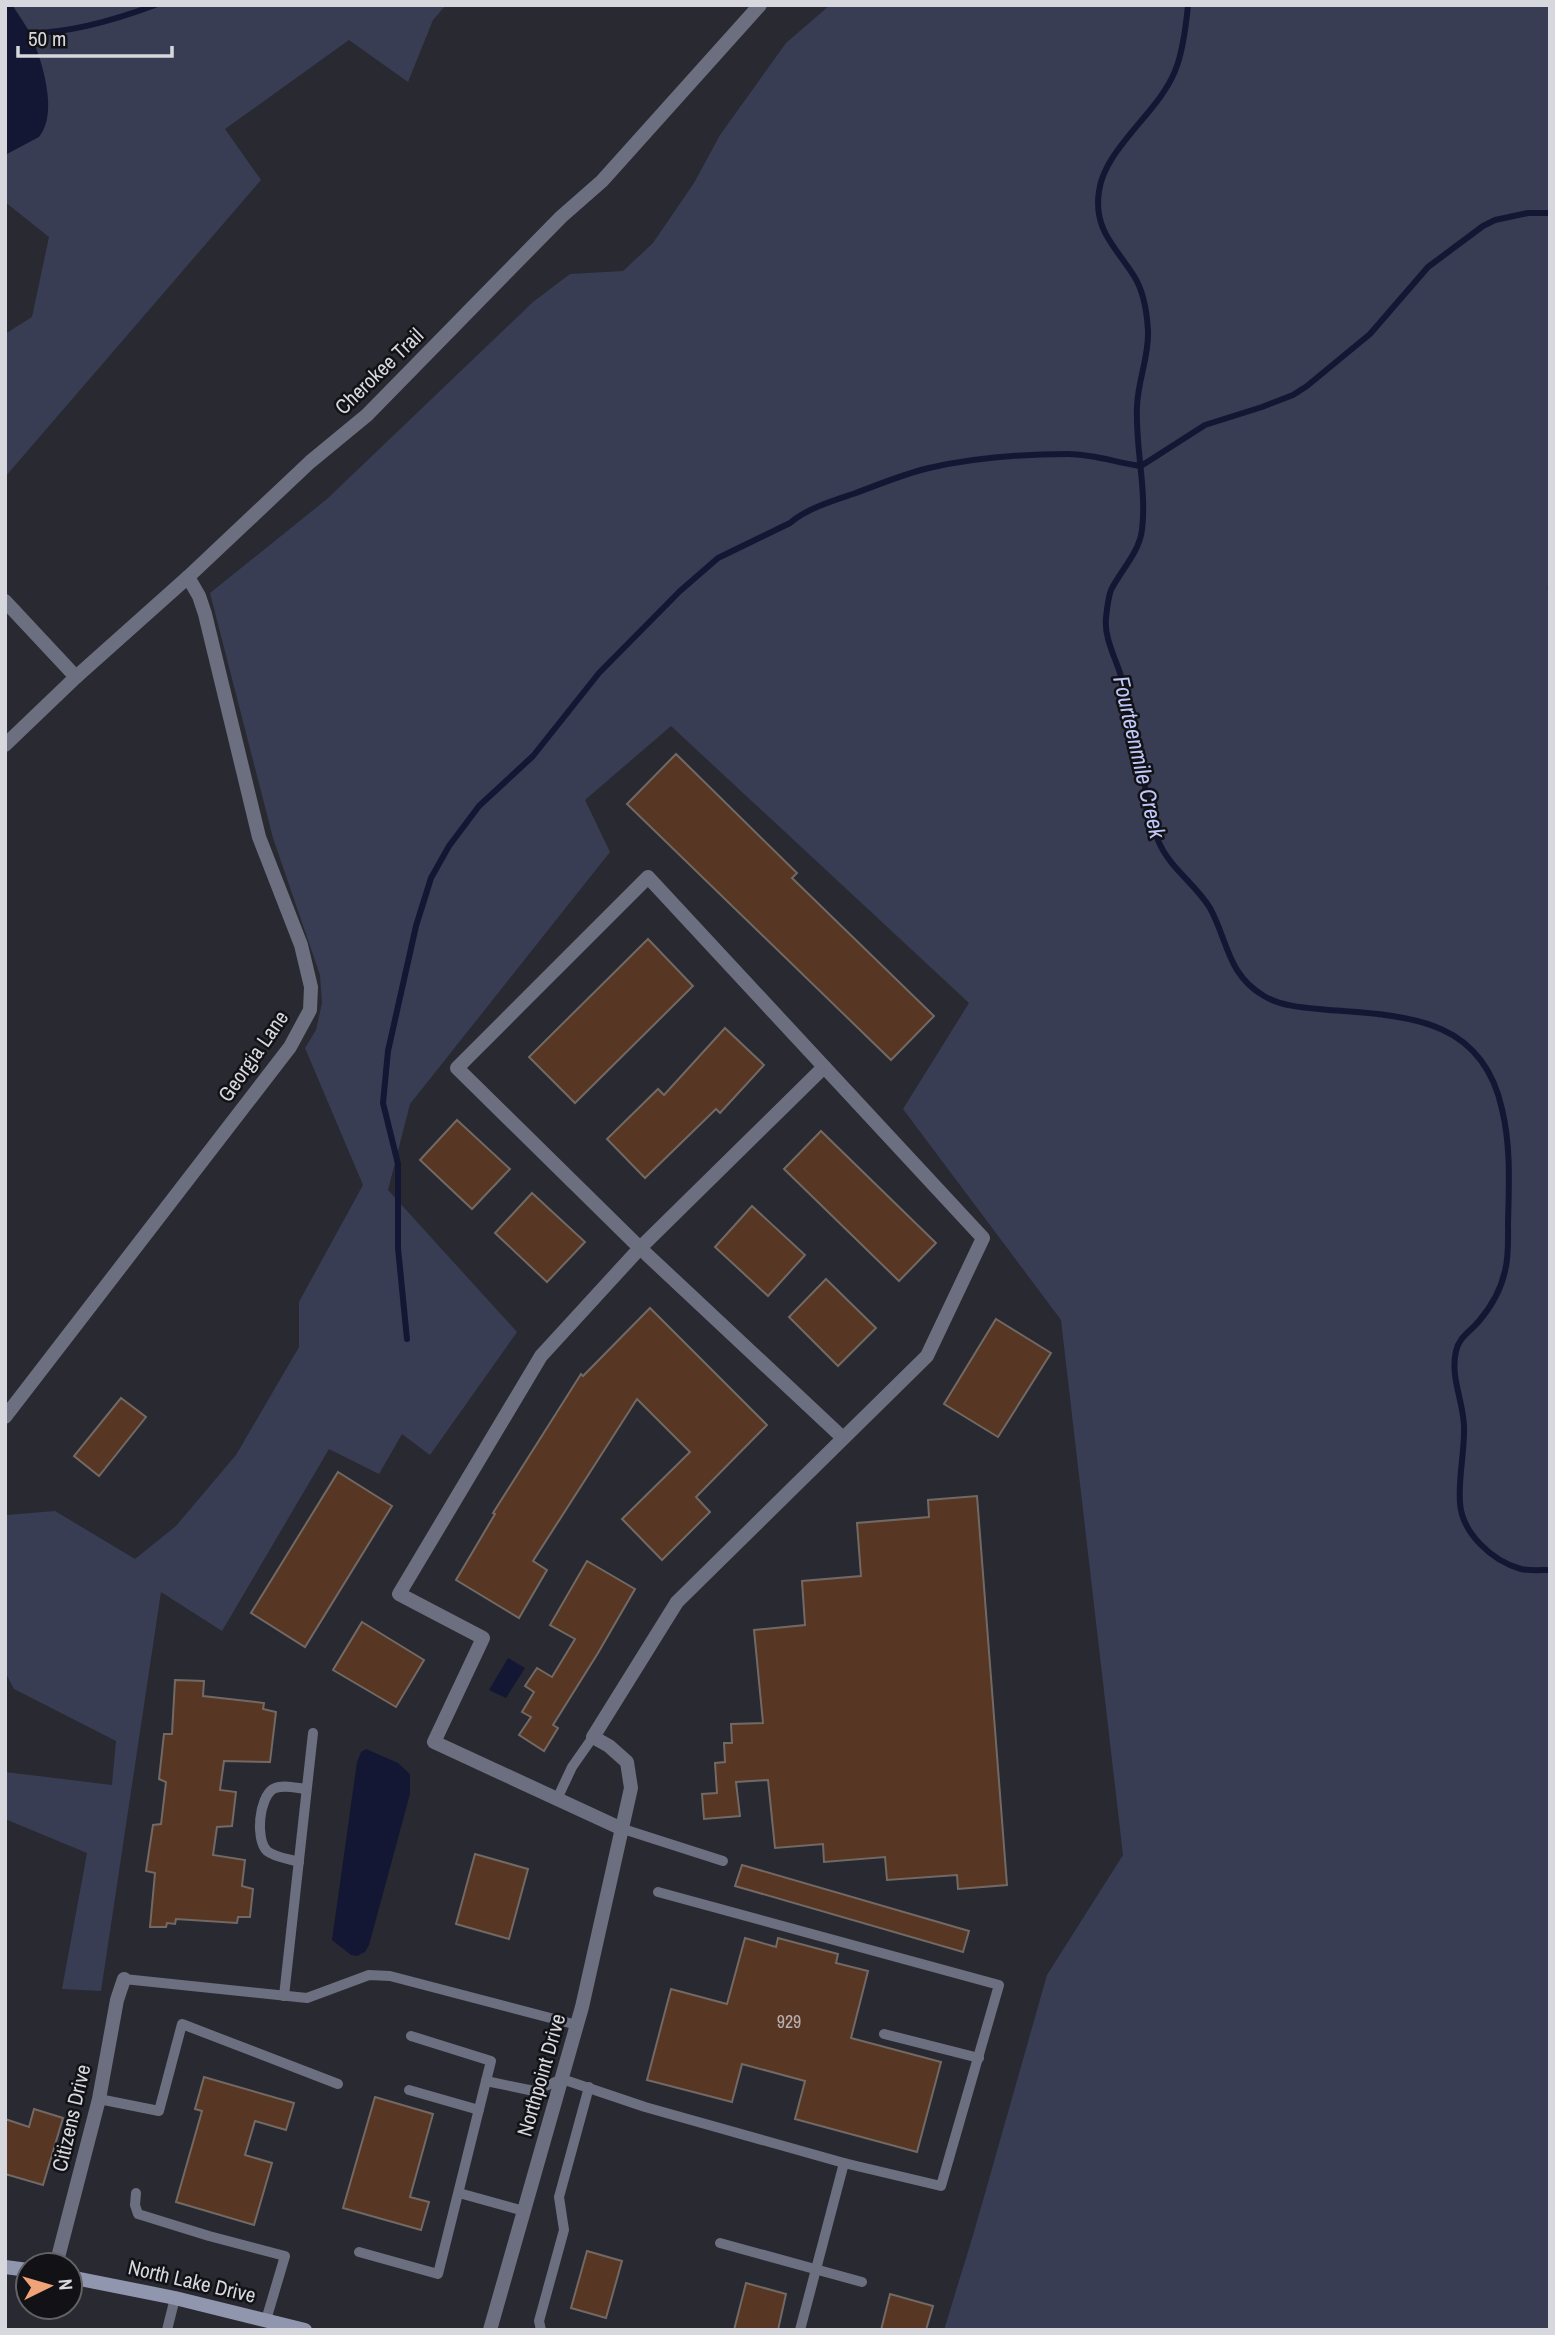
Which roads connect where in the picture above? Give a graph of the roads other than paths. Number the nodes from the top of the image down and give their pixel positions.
1 (760, 5) edge
2 (188, 577) junction
3 (5, 601) edge
4 (76, 677) junction
5 (5, 745) edge
6 (824, 1067) junction
7 (640, 1248) junction
8 (5, 1417) edge
9 (843, 1438) junction
10 (313, 1733) dead end
11 (593, 1737) junction
12 (306, 1789) junction
13 (557, 1799) junction
14 (620, 1828) junction
15 (723, 1861) dead end
16 (299, 1862) junction
17 (658, 1892) dead end
18 (124, 1979) joint
19 (284, 1996) junction
20 (577, 2025) junction
21 (884, 2034) dead end
22 (411, 2036) dead end
23 (979, 2058) junction
24 (562, 2079) junction
25 (486, 2081) junction
26 (338, 2084) dead end
27 (589, 2087) junction
28 (409, 2090) dead end
29 (100, 2099) junction
30 (479, 2110) junction
31 (844, 2163) junction
32 (136, 2193) dead end
33 (458, 2193) junction
34 (524, 2211) junction
35 (720, 2243) dead end
36 (60, 2251) edge
37 (359, 2252) dead end
38 (816, 2269) junction
39 (84, 2280) edge
40 (862, 2282) dead end
41 (175, 2298) junction
42 (266, 2320) junction
43 (167, 2330) edge
44 (305, 2330) edge
45 (490, 2330) edge
46 (541, 2330) edge
47 (800, 2330) edge

1 - 2 street, Cherokee Trail
2 - 4 street, Cherokee Trail
2 - 8 street, Georgia Lane
3 - 4 street
4 - 5 street, Cherokee Trail
6 - 7 street
6 - 7 street
6 - 9 street
7 - 9 street
7 - 13 street
9 - 11 street
10 - 12 lane
11 - 13 lane
11 - 14 street, Northpoint Drive
12 - 16 lane
12 - 16 lane
13 - 14 street
14 - 15 lane
14 - 20 street, Northpoint Drive
16 - 19 lane
17 - 23 lane
18 - 19 lane
18 - 29 street, Citizens Drive
19 - 20 lane
20 - 24 street, Northpoint Drive
21 - 23 lane
22 - 25 lane
23 - 31 lane
24 - 25 lane
24 - 27 lane
24 - 34 street, Northpoint Drive
25 - 30 lane
26 - 29 lane
27 - 31 lane
27 - 46 lane
28 - 30 lane
29 - 36 street, Citizens Drive
30 - 33 lane
31 - 38 lane
32 - 42 lane
33 - 34 lane
33 - 37 lane
34 - 45 street, Northpoint Drive
35 - 38 lane
38 - 40 lane
38 - 47 lane
39 - 41 main road, North Lake Drive
41 - 42 main road, North Lake Drive
41 - 43 lane
42 - 44 main road, North Lake Drive

